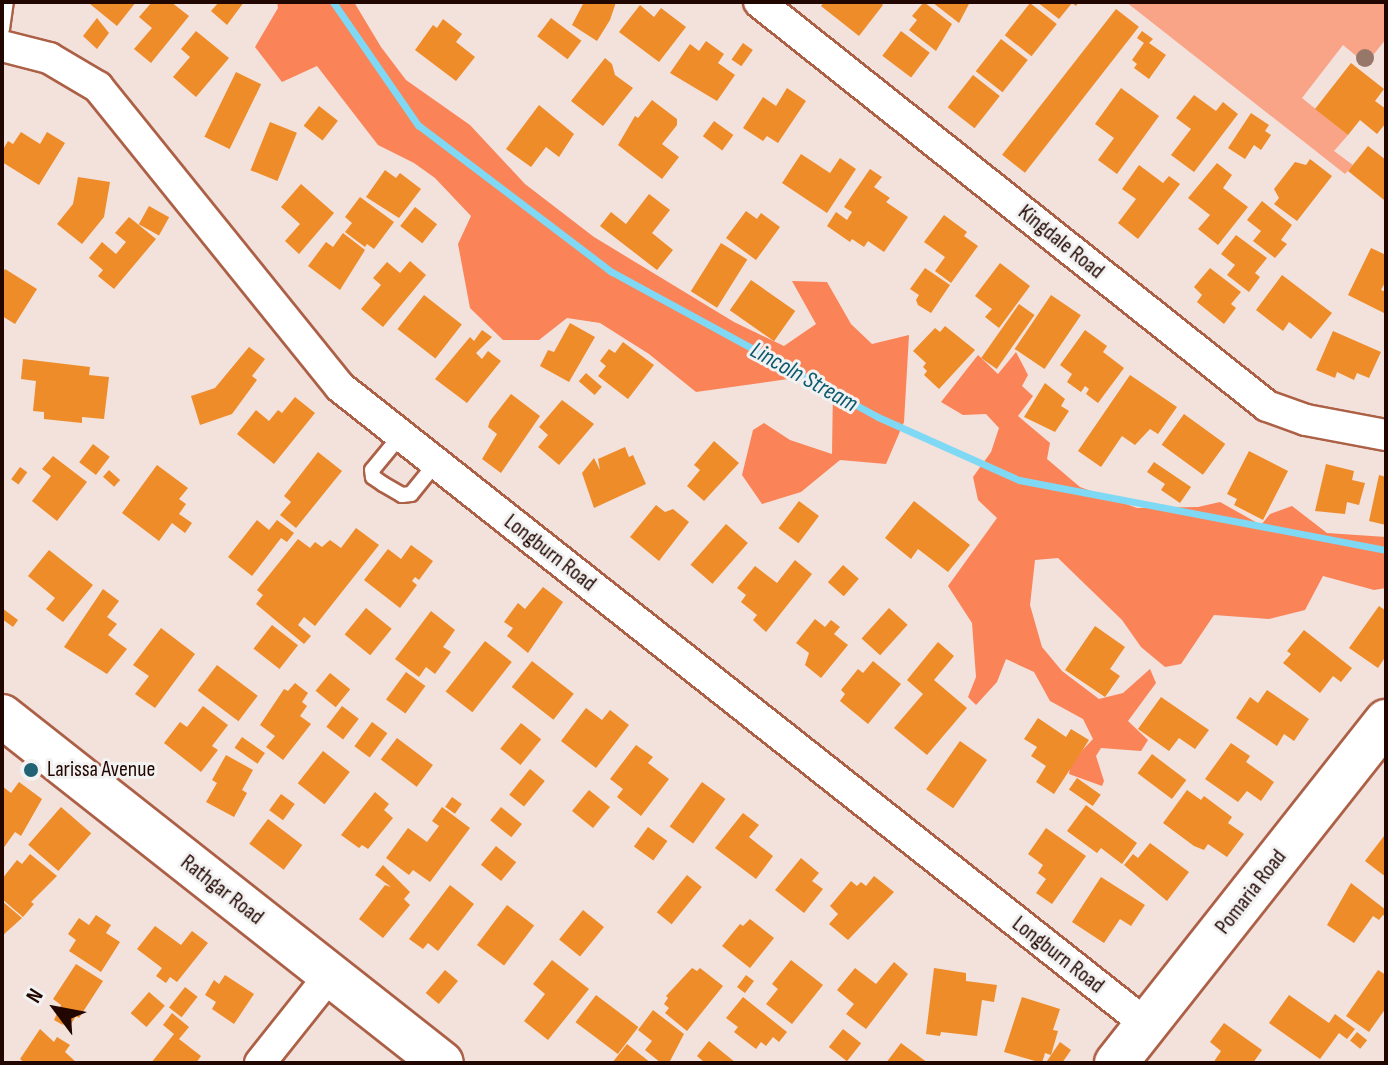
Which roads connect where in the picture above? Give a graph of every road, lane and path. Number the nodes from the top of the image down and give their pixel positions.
1 (6, 2) edge
2 (759, 2) edge
3 (2, 29) edge
4 (2, 46) edge
5 (401, 435) junction
6 (1386, 435) edge
7 (436, 463) junction
8 (2, 716) edge
9 (1386, 721) edge
10 (330, 975) junction
11 (1146, 1024) junction
12 (260, 1063) edge
13 (442, 1063) edge
14 (1116, 1063) edge

1 - 3 lane
2 - 6 street, Kingdale Road
4 - 5 street, Longburn Road
5 - 7 street, Longburn Road
5 - 7 lane
7 - 11 street, Longburn Road
8 - 10 main road, Rathgar Road
9 - 11 main road, Pomaria Road
10 - 12 street
10 - 13 main road, Rathgar Road
11 - 14 main road, Pomaria Road

